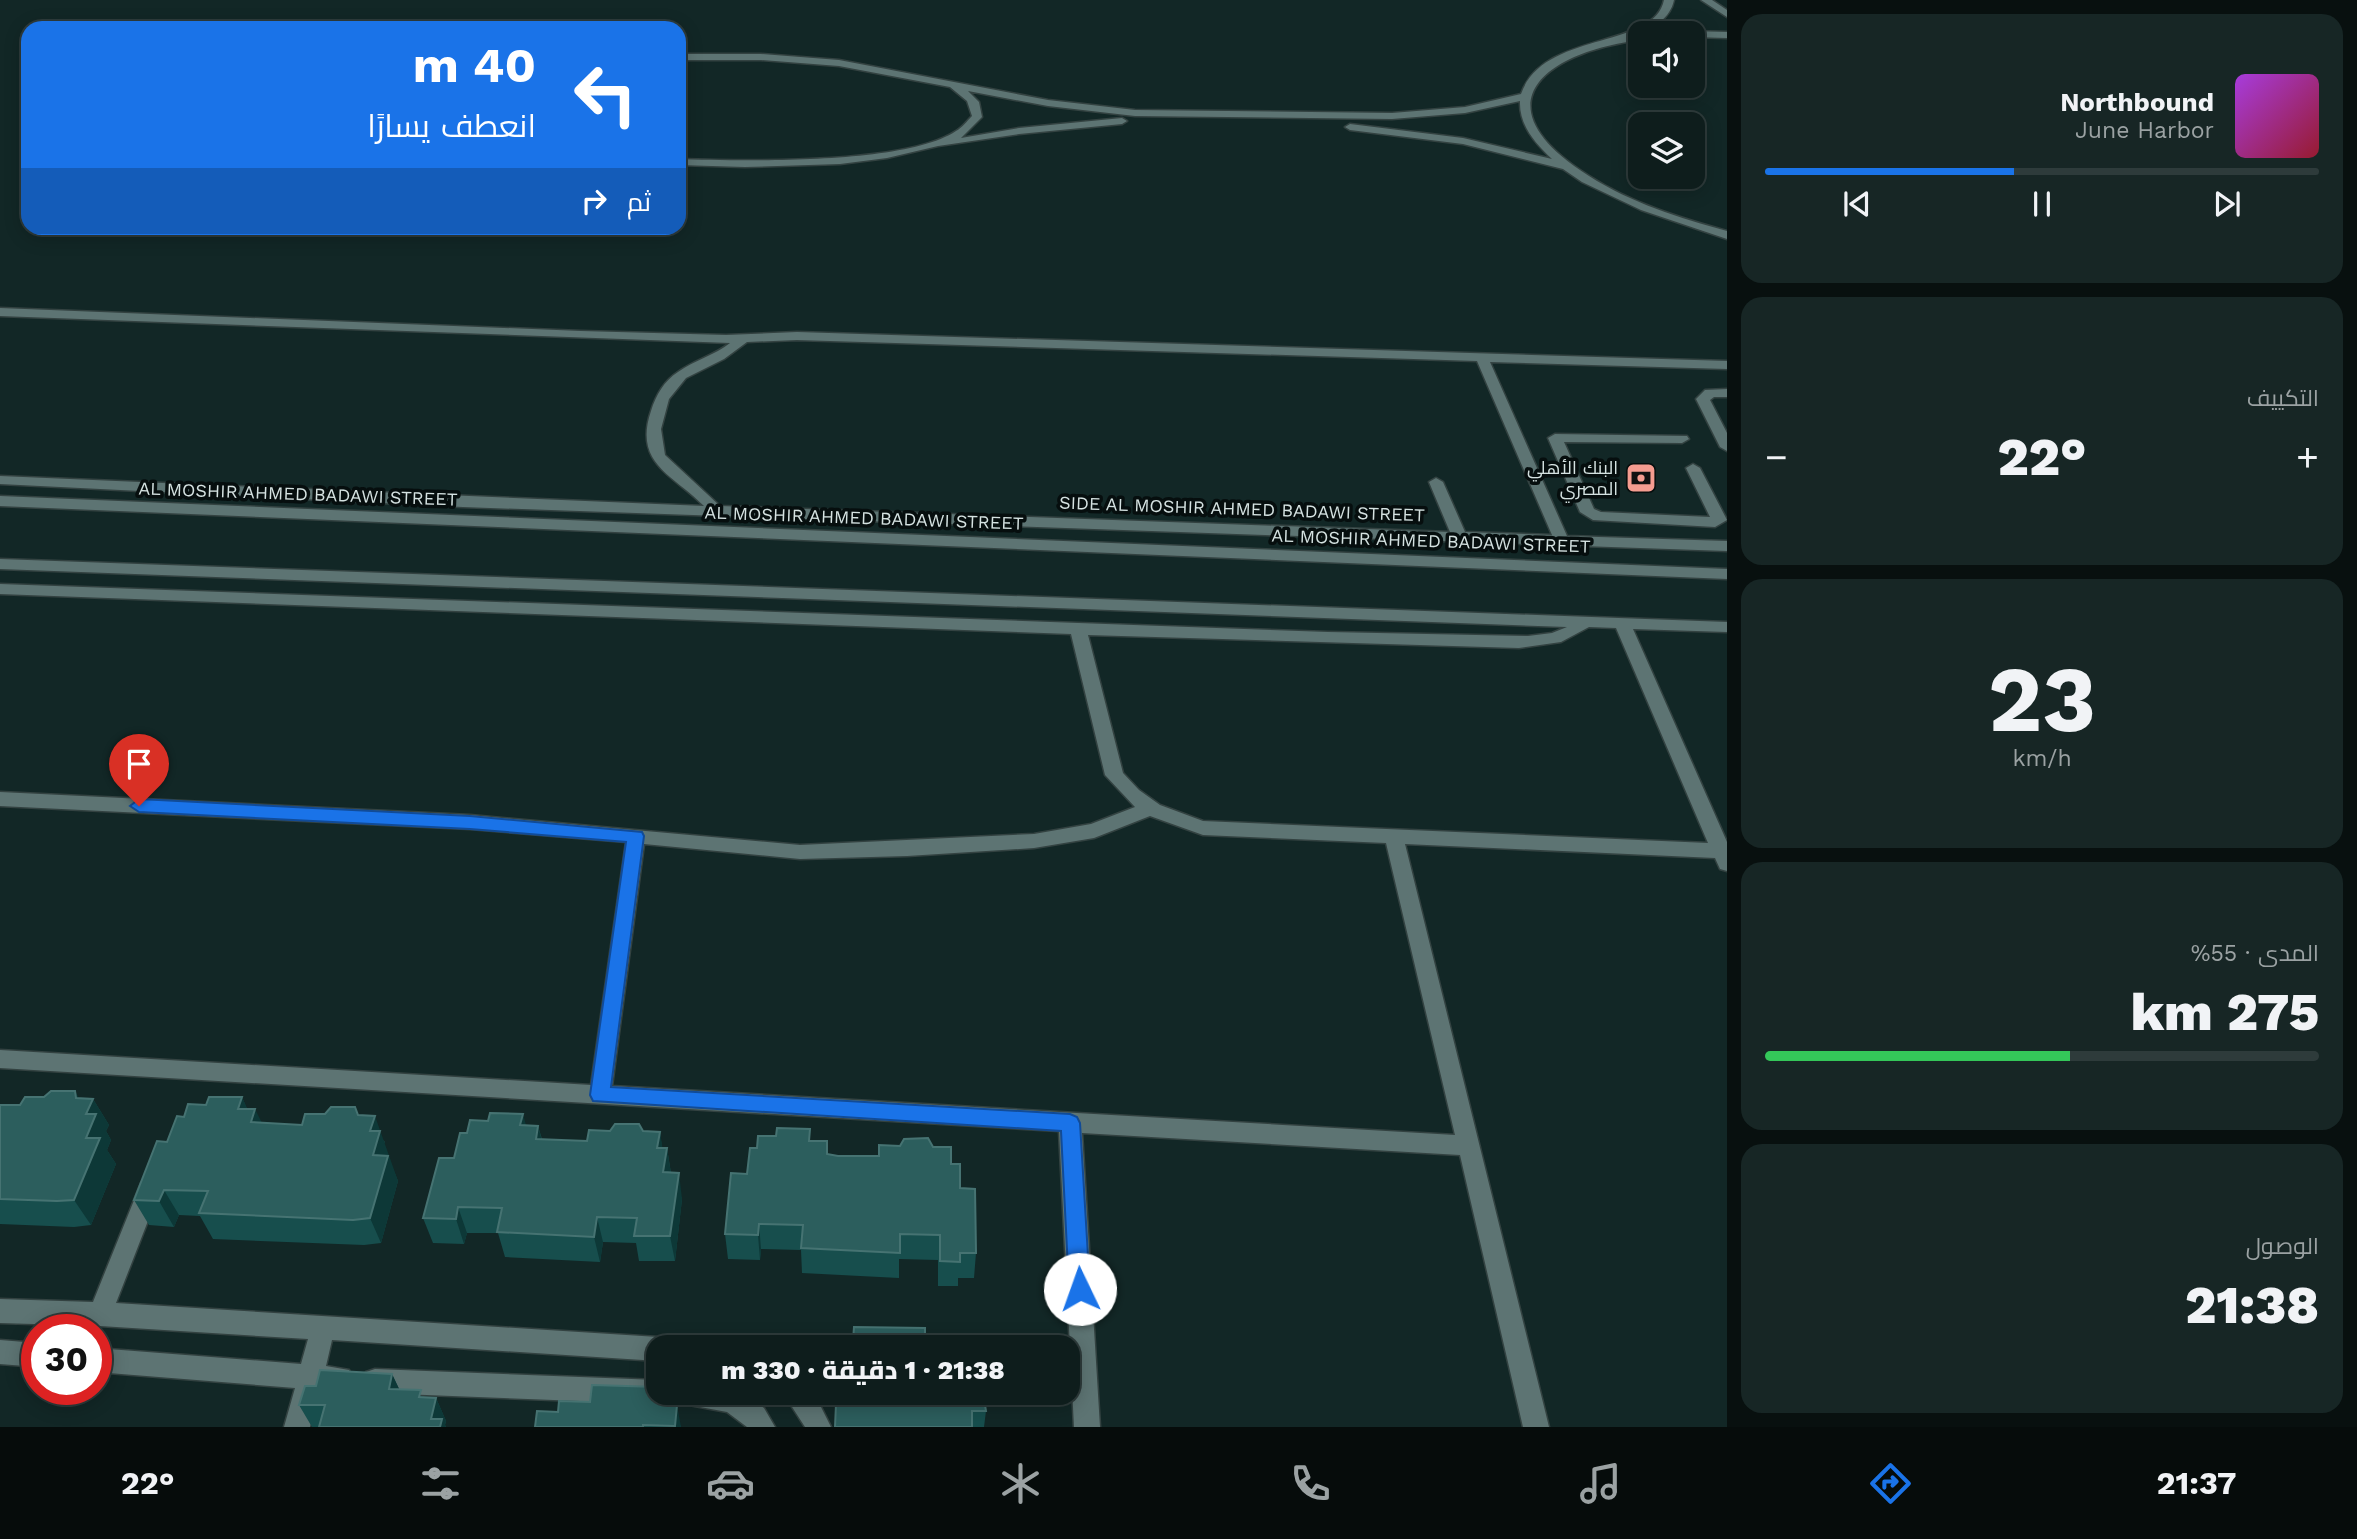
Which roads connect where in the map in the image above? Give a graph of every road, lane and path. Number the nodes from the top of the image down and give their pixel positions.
1 (1670, 0) edge
2 (1706, 0) edge
3 (1727, 15) edge
4 (1705, 34) edge
5 (1727, 35) edge
6 (1628, 39) edge
7 (1613, 41) junction
8 (686, 57) edge
9 (935, 79) junction
10 (1526, 96) junction
11 (942, 144) junction
12 (686, 162) edge
13 (1569, 167) junction
14 (1727, 235) edge
15 (0, 312) edge
16 (744, 338) junction
17 (1482, 358) junction
18 (1727, 365) edge
19 (1727, 393) edge
20 (1720, 420) edge
21 (1682, 439) dead end
22 (1727, 447) edge
23 (1693, 468) dead end
24 (0, 480) edge
25 (1436, 482) dead end
26 (0, 501) edge
27 (716, 511) junction
28 (835, 516) junction
29 (1666, 520) junction
30 (1459, 535) junction
31 (832, 537) junction
32 (1561, 539) junction
33 (1679, 544) junction
34 (1727, 546) edge
35 (0, 564) edge
36 (1727, 574) edge
37 (0, 589) edge
38 (1321, 611) junction
39 (1587, 621) junction
40 (1622, 623) junction
41 (1727, 627) edge
42 (1078, 629) junction
43 (1328, 638) junction
44 (0, 799) edge
45 (1149, 809) junction
46 (636, 836) junction
47 (1394, 836) junction
48 (1724, 858) edge
49 (0, 1059) edge
50 (600, 1095) junction
51 (1070, 1123) junction
52 (1469, 1146) junction
53 (159, 1164) edge
54 (0, 1311) edge
55 (100, 1314) joint
56 (112, 1315) edge
57 (323, 1329) junction
58 (646, 1348) edge
59 (0, 1352) edge
60 (21, 1354) edge
61 (112, 1361) edge
62 (311, 1377) junction
63 (646, 1392) edge
64 (739, 1405) edge
65 (807, 1405) edge
66 (297, 1427) edge
67 (762, 1427) edge
68 (818, 1427) edge
69 (1087, 1427) edge
70 (1536, 1427) edge

1 - 7 street
2 - 3 street
4 - 5 street
6 - 7 street
7 - 10 street
8 - 9 street
9 - 10 street
9 - 11 street
10 - 13 street
11 - 12 street
11 - 13 street
13 - 14 street
15 - 16 street
16 - 17 street
16 - 27 street
17 - 18 street
17 - 32 street
19 - 20 street
20 - 22 street
21 - 29 street
23 - 29 street
24 - 27 street, SIDE AL MOSHIR AHMED BADAWI STREET
25 - 30 street
26 - 31 street, AL MOSHIR AHMED BADAWI STREET
27 - 28 street, SIDE AL MOSHIR AHMED BADAWI STREET
28 - 30 street, SIDE AL MOSHIR AHMED BADAWI STREET
28 - 31 street
29 - 33 street
30 - 32 street, SIDE AL MOSHIR AHMED BADAWI STREET
31 - 36 street, AL MOSHIR AHMED BADAWI STREET
32 - 33 street, SIDE AL MOSHIR AHMED BADAWI STREET
33 - 34 street, SIDE AL MOSHIR AHMED BADAWI STREET
35 - 38 street
37 - 42 street
38 - 39 street
38 - 43 street
39 - 40 street
39 - 43 street
40 - 41 street
40 - 48 street
42 - 43 street
42 - 45 street
44 - 46 street
45 - 46 street
45 - 47 street
46 - 50 street
47 - 48 street
47 - 52 street
49 - 50 street
50 - 51 street
51 - 52 street
51 - 69 street
52 - 70 street
53 - 55 street
54 - 55 street
56 - 57 street
57 - 58 street
57 - 62 street
59 - 60 street
61 - 62 street
62 - 63 street
62 - 66 street
64 - 67 street
65 - 68 street

